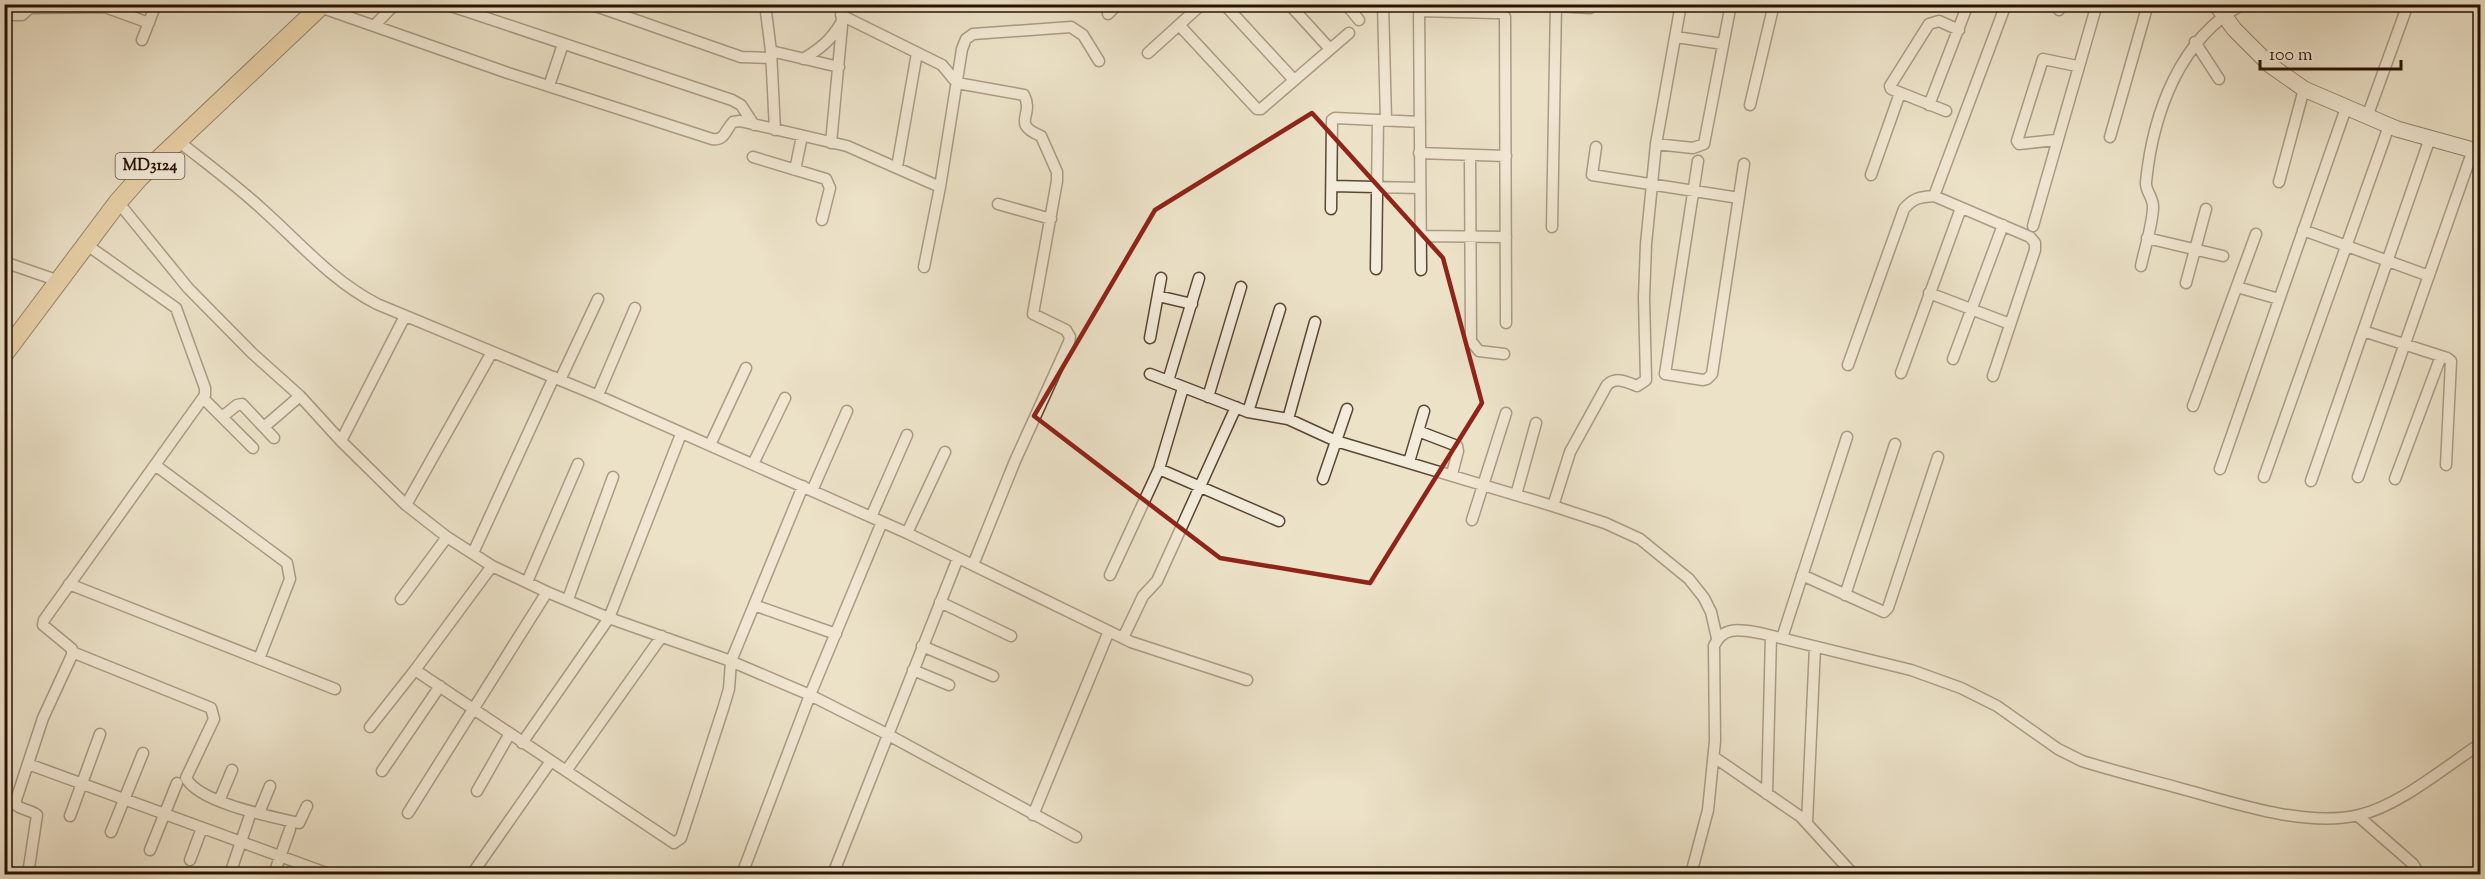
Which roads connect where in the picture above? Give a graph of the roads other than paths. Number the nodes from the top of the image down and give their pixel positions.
1 (156, 4) edge
2 (395, 4) edge
3 (445, 4) edge
4 (590, 4) edge
5 (765, 4) edge
6 (1118, 4) edge
7 (1202, 4) edge
8 (1224, 4) edge
9 (1289, 4) edge
10 (1346, 4) edge
11 (1383, 4) edge
12 (1681, 4) edge
13 (1731, 4) edge
14 (1774, 4) edge
15 (1968, 4) edge
16 (2006, 4) edge
17 (2097, 4) edge
18 (2148, 4) edge
19 (2243, 4) edge
20 (2408, 4) edge
21 (1556, 5) edge
22 (32, 6) edge
23 (103, 6) edge
24 (322, 6) edge
25 (1419, 8) edge
26 (1590, 8) dead end
27 (2220, 10) edge
28 (841, 14) edge
29 (1108, 14) dead end
30 (4, 15) edge
31 (1359, 20) dead end
32 (149, 23) junction
33 (374, 26) junction
34 (1180, 26) junction
35 (1959, 30) junction
36 (1349, 33) dead end
37 (1676, 37) junction
38 (142, 40) dead end
39 (2195, 42) junction
40 (563, 44) junction
41 (1723, 44) junction
42 (1330, 49) junction
43 (917, 52) junction
44 (771, 54) junction
45 (1148, 54) dead end
46 (802, 59) junction
47 (1099, 61) dead end
48 (2077, 66) junction
49 (839, 67) junction
50 (2219, 79) dead end
51 (1294, 80) junction
52 (957, 83) junction
53 (549, 86) junction
54 (2304, 89) junction
55 (1900, 93) junction
56 (1750, 105) dead end
57 (1929, 105) junction
58 (2346, 108) junction
59 (1946, 111) dead end
60 (2367, 117) junction
61 (1382, 120) junction
62 (1420, 122) junction
63 (754, 125) junction
64 (2389, 126) junction
65 (775, 130) junction
66 (802, 136) junction
67 (2110, 137) dead end
68 (2430, 138) junction
69 (177, 140) junction
70 (2056, 140) junction
71 (831, 143) junction
72 (1656, 144) junction
73 (1596, 147) dead end
74 (2477, 151) edge
75 (1419, 153) junction
76 (1470, 155) junction
77 (1506, 156) junction
78 (753, 158) dead end
79 (1698, 160) dead end
80 (1744, 164) dead end
81 (897, 167) junction
82 (795, 170) junction
83 (1871, 175) dead end
84 (2279, 182) dead end
85 (1652, 184) junction
86 (1332, 186) junction
87 (940, 187) junction
88 (1376, 188) junction
89 (1420, 188) junction
90 (1694, 190) junction
91 (1934, 196) junction
92 (1739, 198) junction
93 (118, 202) junction
94 (998, 204) dead end
95 (1962, 208) junction
96 (1331, 209) dead end
97 (2206, 209) dead end
98 (1051, 219) junction
99 (822, 220) dead end
100 (2002, 225) junction
101 (2033, 226) dead end
102 (1552, 227) dead end
103 (2303, 230) junction
104 (2256, 234) dead end
105 (1421, 236) junction
106 (1470, 237) junction
107 (1506, 237) junction
108 (2147, 238) junction
109 (87, 244) junction
110 (2346, 246) junction
111 (2195, 249) junction
112 (2223, 256) dead end
113 (2388, 261) junction
114 (4, 262) edge
115 (2141, 266) dead end
116 (924, 267) dead end
117 (1376, 269) dead end
118 (1421, 270) dead end
119 (2429, 276) junction
120 (1161, 278) dead end
121 (1199, 278) dead end
122 (60, 281) junction
123 (2186, 283) dead end
124 (2237, 286) junction
125 (1241, 287) dead end
126 (1929, 293) junction
127 (1158, 296) junction
128 (598, 299) dead end
129 (2279, 299) junction
130 (1192, 304) junction
131 (635, 308) dead end
132 (1280, 309) dead end
133 (1971, 309) junction
134 (405, 316) junction
135 (1315, 322) dead end
136 (1506, 323) dead end
137 (2010, 324) junction
138 (2363, 331) junction
139 (1150, 338) dead end
140 (2405, 344) junction
141 (492, 352) junction
142 (4, 354) edge
143 (1504, 354) dead end
144 (2441, 356) junction
145 (1953, 359) dead end
146 (1848, 365) dead end
147 (746, 368) dead end
148 (1901, 373) dead end
149 (1150, 374) dead end
150 (1993, 376) dead end
151 (557, 378) junction
152 (1168, 381) junction
153 (1183, 388) junction
154 (300, 396) junction
155 (598, 396) junction
156 (1208, 397) junction
157 (203, 398) junction
158 (785, 398) dead end
159 (2193, 406) dead end
160 (1236, 407) junction
161 (1347, 409) dead end
162 (847, 411) dead end
163 (1424, 411) dead end
164 (1248, 412) junction
165 (1506, 413) dead end
166 (222, 417) junction
167 (1288, 419) junction
168 (1536, 423) dead end
169 (264, 427) junction
170 (1418, 431) junction
171 (681, 434) junction
172 (907, 435) dead end
173 (1847, 437) dead end
174 (274, 438) dead end
175 (341, 441) junction
176 (1336, 441) junction
177 (1895, 444) dead end
178 (710, 445) junction
179 (253, 448) dead end
180 (945, 452) dead end
181 (1938, 457) dead end
182 (1409, 462) junction
183 (578, 464) dead end
184 (753, 464) junction
185 (155, 465) junction
186 (2446, 465) dead end
187 (1160, 469) junction
188 (2220, 469) dead end
189 (1452, 474) junction
190 (613, 477) dead end
191 (2264, 477) dead end
192 (2358, 477) dead end
193 (1323, 479) dead end
194 (2395, 479) dead end
195 (2311, 481) dead end
196 (1484, 484) junction
197 (1201, 487) junction
198 (807, 489) junction
199 (1516, 495) junction
200 (406, 505) junction
201 (1552, 506) junction
202 (871, 517) junction
203 (1279, 520) dead end
204 (1473, 520) dead end
205 (882, 522) junction
206 (907, 533) junction
207 (447, 537) junction
208 (473, 553) junction
209 (958, 558) junction
210 (973, 565) junction
211 (492, 566) junction
212 (1110, 575) dead end
213 (1802, 575) junction
214 (526, 582) junction
215 (69, 585) junction
216 (547, 591) junction
217 (1845, 595) junction
218 (401, 598) dead end
219 (568, 599) junction
220 (940, 602) junction
221 (754, 605) junction
222 (609, 618) junction
223 (1109, 631) junction
224 (836, 634) junction
225 (662, 636) junction
226 (1011, 636) dead end
227 (1776, 637) junction
228 (1123, 638) junction
229 (1717, 638) junction
230 (922, 646) junction
231 (1815, 647) junction
232 (72, 652) junction
233 (259, 659) junction
234 (731, 661) junction
235 (415, 670) junction
236 (913, 670) junction
237 (993, 676) dead end
238 (1248, 680) dead end
239 (949, 685) dead end
240 (440, 686) junction
241 (335, 689) dead end
242 (810, 695) junction
243 (473, 711) junction
244 (370, 727) dead end
245 (100, 734) dead end
246 (887, 734) junction
247 (510, 735) junction
248 (522, 743) junction
249 (2481, 744) edge
250 (143, 753) dead end
251 (1714, 757) junction
252 (551, 761) junction
253 (28, 764) junction
254 (232, 770) dead end
255 (382, 771) dead end
256 (566, 771) junction
257 (177, 783) dead end
258 (82, 784) junction
259 (270, 786) dead end
260 (477, 790) dead end
261 (1767, 794) junction
262 (124, 800) junction
263 (219, 801) junction
264 (307, 806) dead end
265 (408, 813) dead end
266 (164, 814) junction
267 (1033, 814) junction
268 (70, 816) dead end
269 (254, 816) junction
270 (2358, 816) junction
271 (1808, 823) junction
272 (202, 828) junction
273 (290, 829) dead end
274 (111, 832) dead end
275 (1076, 837) dead end
276 (241, 842) junction
277 (150, 850) dead end
278 (280, 856) junction
279 (190, 860) dead end
280 (28, 874) edge
281 (230, 874) edge
282 (274, 874) edge
283 (329, 874) edge
284 (472, 874) edge
285 (742, 874) edge
286 (833, 874) edge
287 (1691, 874) edge
288 (1853, 874) edge
289 (2419, 874) edge

1 - 32 street
2 - 33 street
3 - 40 street
4 - 44 street
5 - 44 street
6 - 29 street
7 - 34 street
8 - 51 street
9 - 42 street
10 - 31 street
11 - 61 street
12 - 37 street
13 - 41 street
14 - 56 street
15 - 35 street
16 - 91 street
17 - 48 street
18 - 67 street
19 - 27 street
20 - 60 street
21 - 26 street
21 - 102 street
22 - 23 street
22 - 30 street
23 - 32 street
24 - 33 street
24 - 69 main road, MD3124
25 - 62 street
25 - 77 street
27 - 39 street
27 - 54 main road
28 - 43 street
28 - 46 street
28 - 49 street
32 - 38 street
33 - 53 street
34 - 45 street
34 - 51 street
35 - 55 street
35 - 57 street
36 - 42 street
37 - 41 street
37 - 72 street
39 - 50 street
39 - 108 street
40 - 53 street
40 - 63 street
41 - 72 street
42 - 51 street
43 - 52 street
43 - 81 street
44 - 46 street
44 - 65 street
46 - 49 street
47 - 52 street
48 - 70 street
48 - 70 street
49 - 71 street
52 - 87 street
52 - 98 street
53 - 63 street
54 - 58 main road
54 - 84 street
55 - 57 street
55 - 83 street
57 - 59 street
58 - 60 main road
58 - 103 street
60 - 64 main road
61 - 62 street
61 - 86 street
61 - 88 street
62 - 75 street
63 - 65 street
64 - 68 main road
64 - 110 street
65 - 66 street
66 - 71 street
66 - 82 street
68 - 74 main road
68 - 113 street
69 - 93 main road, MD3124
69 - 134 street
70 - 101 street
71 - 81 street
72 - 85 street
73 - 85 street
74 - 119 street
75 - 76 street
75 - 89 street
76 - 77 street
76 - 106 street
77 - 107 street
78 - 82 street
79 - 90 street
80 - 92 street
81 - 87 street
82 - 99 street
85 - 90 street
85 - 201 street
86 - 88 street
86 - 96 street
87 - 116 street
88 - 89 street
88 - 117 street
89 - 105 street
90 - 92 street
90 - 92 street
91 - 95 street
91 - 146 street
93 - 109 main road, MD3124
93 - 154 street
94 - 98 street
95 - 100 street
95 - 126 street
97 - 111 street
98 - 210 street
100 - 133 street
100 - 137 street
103 - 110 street
103 - 129 street
104 - 124 street
105 - 106 street
105 - 118 street
106 - 107 street
106 - 143 street
107 - 136 street
108 - 111 street
108 - 115 street
109 - 122 main road, MD3124
109 - 157 street
110 - 113 street
110 - 191 street
111 - 112 street
111 - 123 street
113 - 119 street
113 - 138 street
114 - 122 street
119 - 140 street
120 - 127 street
121 - 130 street
122 - 142 main road, MD3124
124 - 129 street
124 - 159 street
125 - 156 street
126 - 133 street
126 - 148 street
127 - 130 street
127 - 139 street
128 - 151 street
129 - 188 street
130 - 152 street
131 - 155 street
132 - 164 street
133 - 137 street
133 - 145 street
134 - 141 street
134 - 175 street
135 - 167 street
137 - 150 street
138 - 140 street
138 - 195 street
140 - 144 street
140 - 192 street
141 - 151 street
141 - 200 street
144 - 186 street
144 - 194 street
147 - 178 street
149 - 152 street
151 - 155 street
151 - 208 street
152 - 153 street
153 - 156 street
153 - 187 street
154 - 169 street
154 - 175 street
155 - 171 street
156 - 160 street
157 - 166 street
157 - 185 street
158 - 184 street
160 - 164 street
160 - 197 street
161 - 176 street
162 - 198 street
163 - 170 street
164 - 167 street
165 - 196 street
166 - 169 street
166 - 179 street
167 - 176 street
168 - 199 street
169 - 174 street
170 - 182 street
170 - 189 street
171 - 178 street
171 - 222 street
172 - 202 street
173 - 213 street
175 - 200 street
176 - 182 street
176 - 193 street
177 - 217 street
178 - 184 street
180 - 206 street
181 - 217 street
182 - 189 street
183 - 214 street
184 - 198 street
185 - 215 street
185 - 233 street
187 - 197 street
187 - 212 street
189 - 196 street
190 - 219 street
196 - 199 street
196 - 204 street
197 - 203 street
197 - 228 street
198 - 202 street
198 - 221 street
199 - 201 street
200 - 207 street
201 - 229 street
202 - 205 street
205 - 206 street
205 - 224 street
206 - 209 street
207 - 208 street
207 - 218 street
208 - 211 street
209 - 210 street
209 - 220 street
210 - 223 street
211 - 214 street
211 - 235 street
213 - 217 street
213 - 227 street
214 - 216 street
215 - 232 street
215 - 233 street
216 - 219 street
216 - 243 street
219 - 222 street
220 - 226 street
220 - 230 street
221 - 224 street
221 - 234 street
222 - 225 street
222 - 248 street
223 - 228 street
223 - 267 street
224 - 242 street
225 - 234 street
225 - 256 street
227 - 229 street
227 - 231 street
227 - 261 street
228 - 238 street
229 - 251 street
230 - 236 street
230 - 237 street
231 - 270 street
231 - 271 street
232 - 253 street
232 - 263 street
233 - 241 street
234 - 242 street
234 - 256 street
235 - 240 street
235 - 244 street
236 - 239 street
236 - 246 street
240 - 243 street
240 - 255 street
242 - 246 street
242 - 285 street
243 - 247 street
243 - 265 street
245 - 258 street
246 - 267 street
246 - 286 street
247 - 248 street
247 - 260 street
248 - 252 street
249 - 270 street
250 - 262 street
251 - 261 street
251 - 287 street
252 - 256 street
252 - 284 street
253 - 258 street
253 - 280 street
254 - 263 street
257 - 266 street
258 - 262 street
258 - 268 street
259 - 269 street
261 - 271 street
262 - 266 street
262 - 274 street
263 - 269 street
264 - 269 street
266 - 272 street
266 - 277 street
267 - 275 street
269 - 276 street
270 - 289 street
271 - 288 street
272 - 276 street
272 - 279 street
273 - 278 street
276 - 278 street
276 - 281 street
278 - 282 street
278 - 283 street

